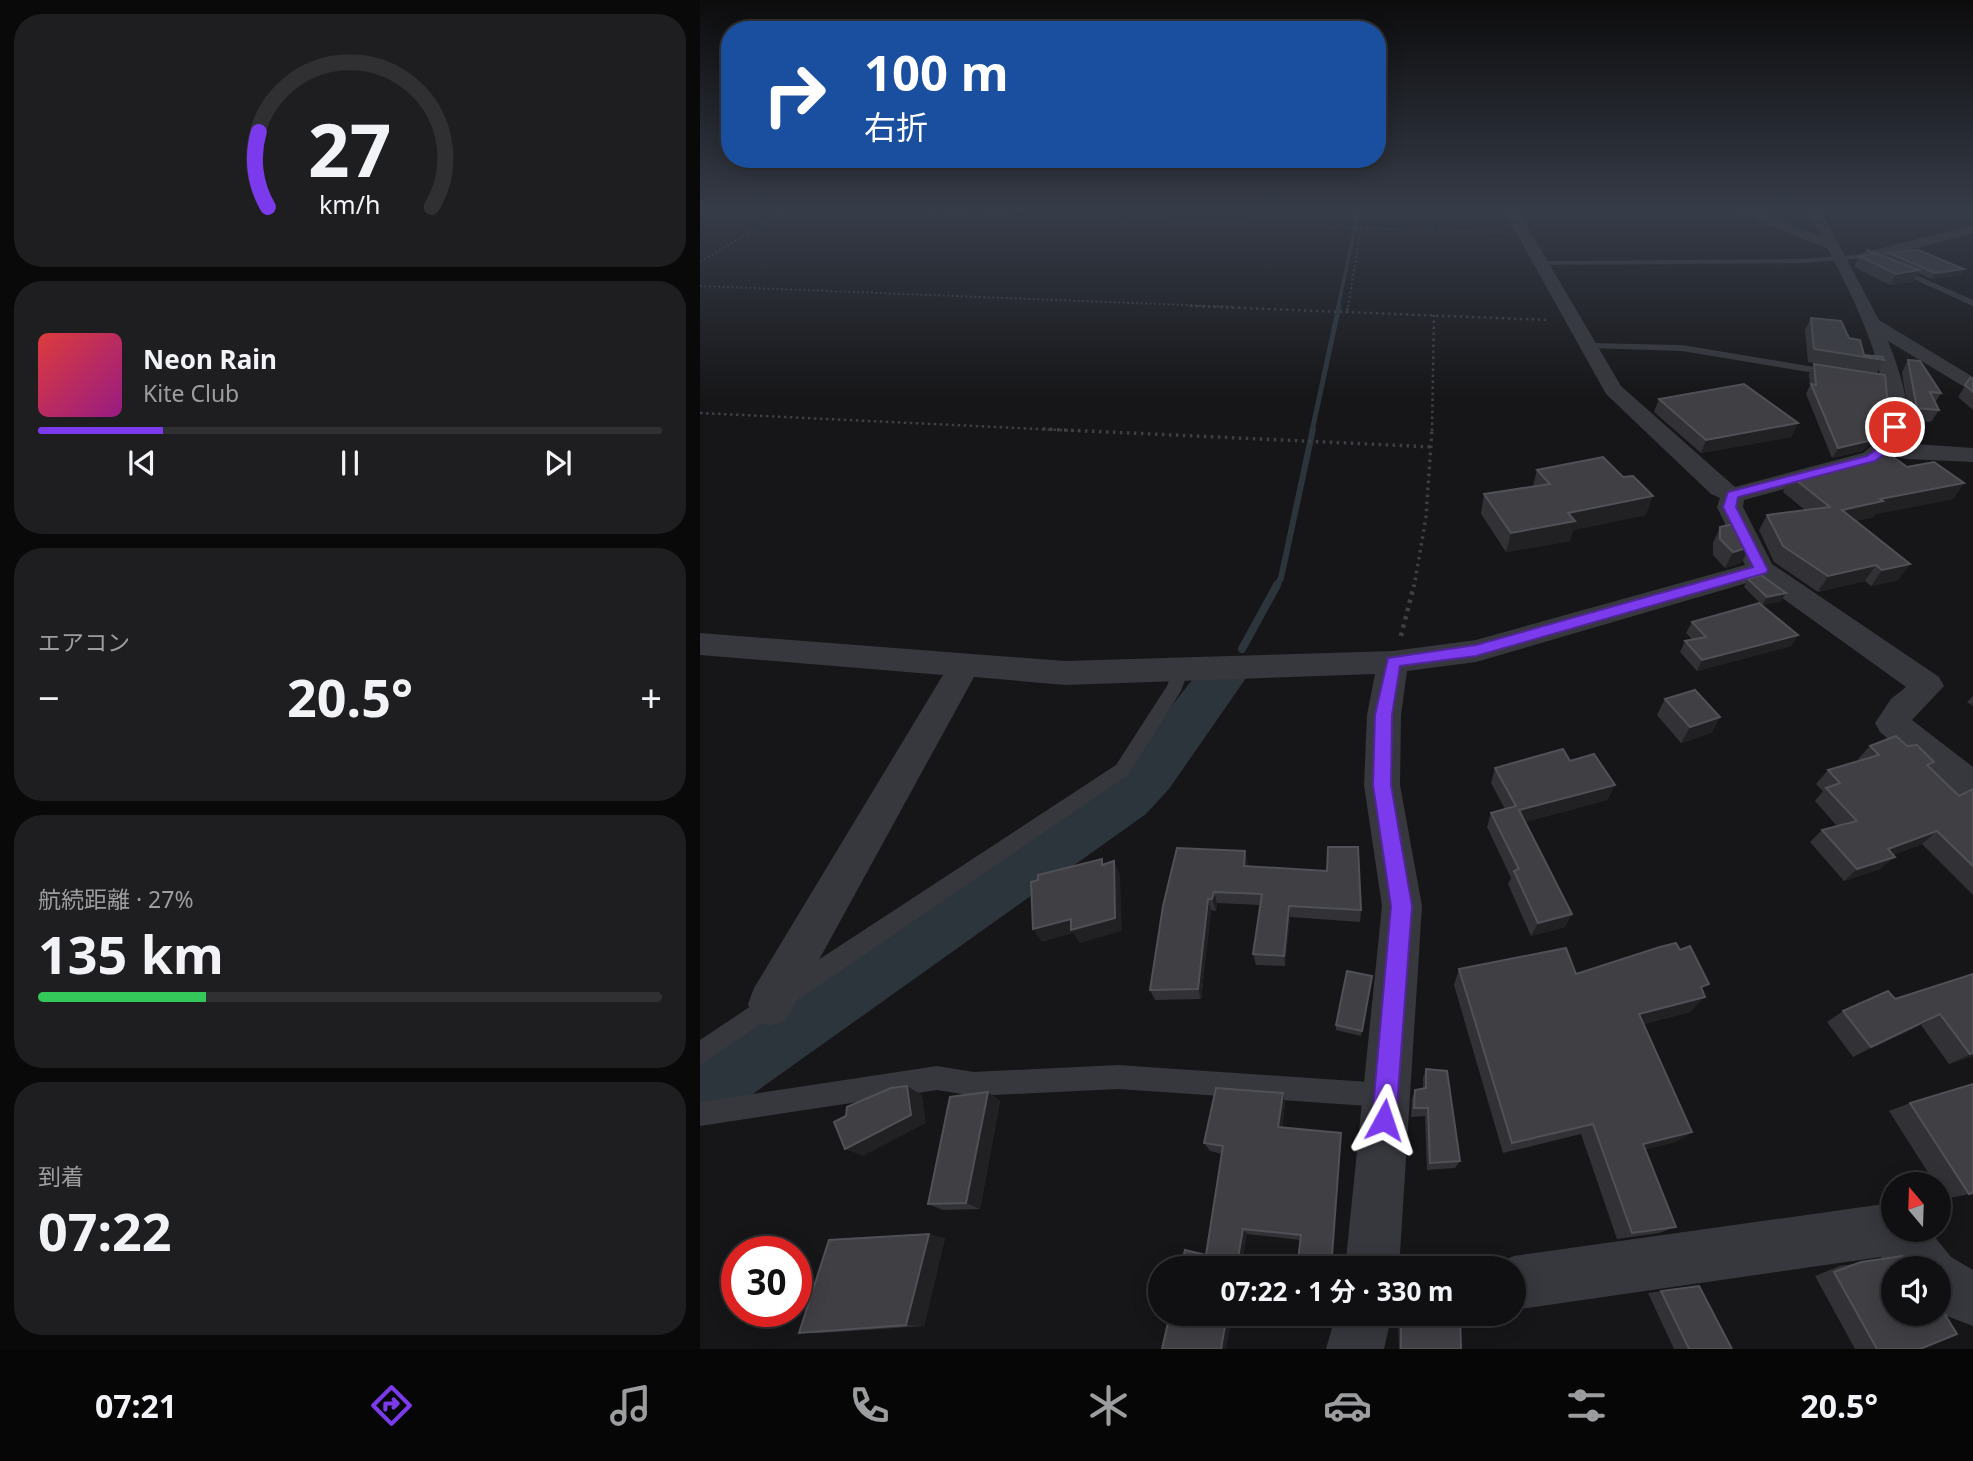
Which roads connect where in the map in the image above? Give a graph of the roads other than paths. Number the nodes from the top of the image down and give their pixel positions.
1 (1549, 272) edge
2 (1847, 272) edge
3 (1904, 272) edge
4 (1973, 303) edge
5 (1871, 323) junction
6 (1589, 345) junction
7 (1842, 374) edge
8 (1973, 386) edge
9 (1887, 447) junction
10 (1973, 455) edge
11 (1733, 495) junction
12 (1761, 570) junction
13 (700, 644) edge
14 (1393, 662) junction
15 (965, 665) junction
16 (1181, 669) junction
17 (1973, 788) edge
18 (771, 1004) junction
19 (700, 1054) edge
20 (1386, 1095) junction
21 (700, 1114) edge
22 (1373, 1256) edge
23 (1917, 1256) edge
24 (1526, 1281) edge
25 (1951, 1290) edge
26 (1973, 1298) edge
27 (1361, 1326) edge
28 (1355, 1349) edge

1 - 6 street
2 - 5 street
3 - 4 lane
5 - 8 street
5 - 9 street
6 - 7 lane
6 - 11 street
9 - 10 street
9 - 11 street
11 - 12 street
12 - 14 street
12 - 17 street
13 - 15 street
14 - 16 street
14 - 20 street
15 - 16 street
15 - 18 street
16 - 18 lane
18 - 19 lane
20 - 21 lane
20 - 22 street
23 - 24 street
25 - 26 street
27 - 28 street

